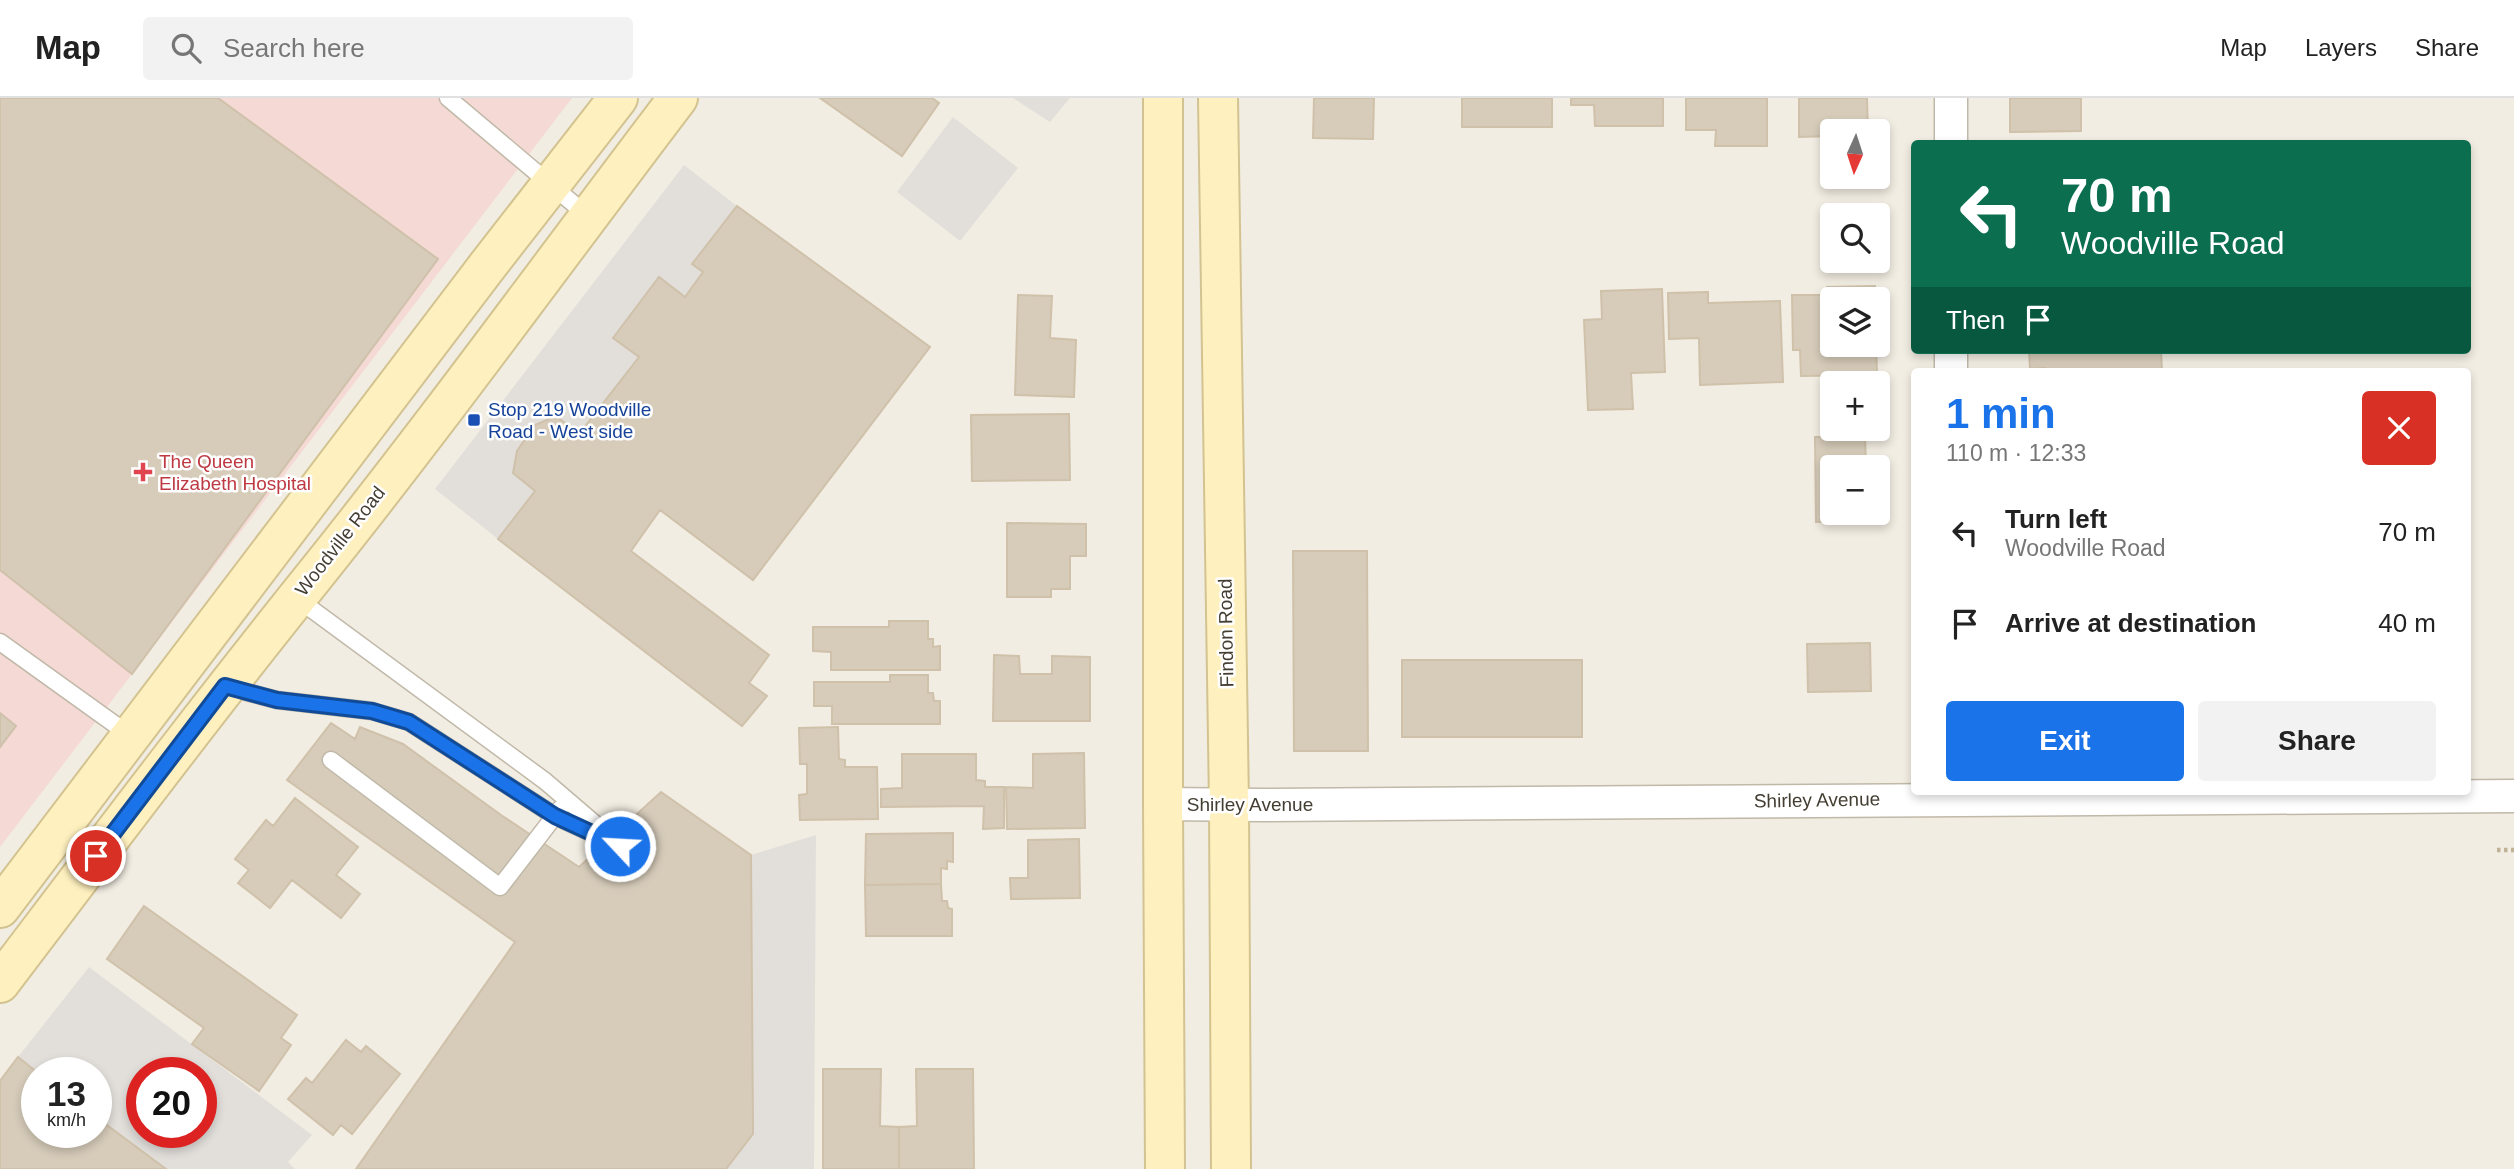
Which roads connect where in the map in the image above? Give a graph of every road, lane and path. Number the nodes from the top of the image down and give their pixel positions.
1 (448, 98) edge
2 (618, 98) edge
3 (678, 98) edge
4 (1163, 98) edge
5 (1218, 98) edge
6 (1951, 98) edge
7 (1951, 140) edge
8 (551, 183) junction
9 (588, 216) junction
10 (295, 597) junction
11 (0, 642) edge
12 (225, 686) junction
13 (131, 736) junction
14 (331, 760) dead end
15 (1952, 795) edge
16 (2514, 796) edge
17 (568, 799) junction
18 (1163, 804) junction
19 (1229, 804) junction
20 (555, 816) junction
21 (2497, 850) dead end
22 (2514, 850) edge
23 (0, 908) edge
24 (0, 983) edge
25 (1165, 1169) edge
26 (1231, 1169) edge

1 - 8 lane
2 - 8 main road
3 - 9 main road, Woodville Road
4 - 18 main road
5 - 19 main road, Findon Road
6 - 7 street
8 - 9 lane
8 - 13 main road
9 - 10 main road, Woodville Road
10 - 12 main road, Woodville Road
10 - 17 lane
11 - 13 lane
12 - 20 lane
12 - 24 main road, Woodville Road
13 - 23 main road
14 - 20 lane
15 - 16 street, Shirley Avenue
15 - 19 street, Shirley Avenue
17 - 20 lane
17 - 20 lane
18 - 19 street, Shirley Avenue
18 - 25 main road
19 - 26 main road, Findon Road
21 - 22 path

